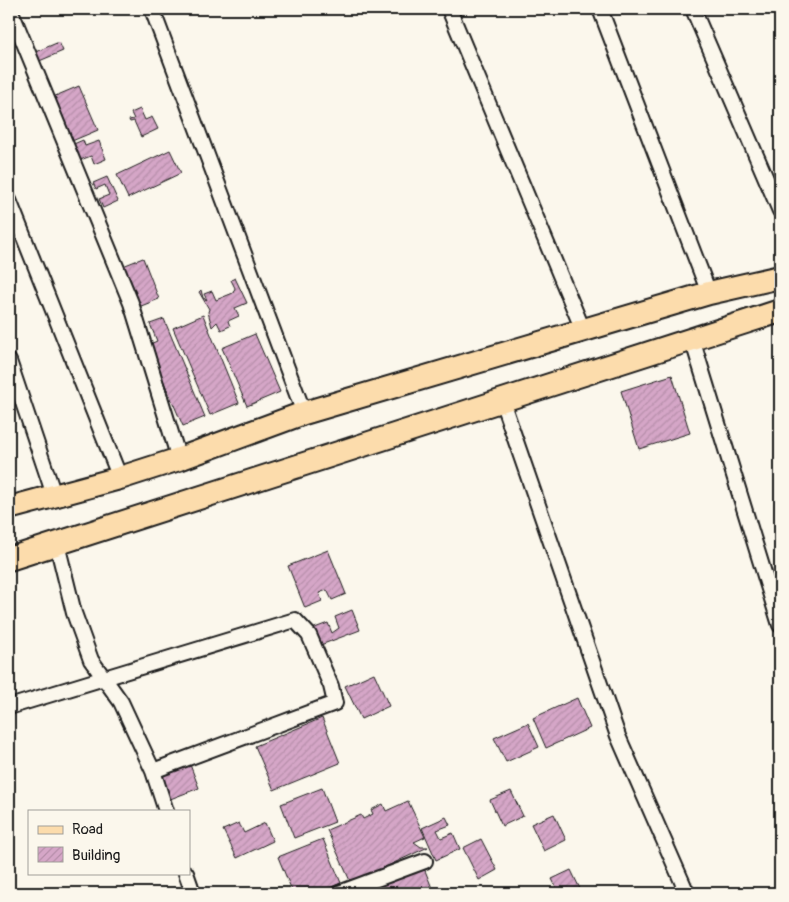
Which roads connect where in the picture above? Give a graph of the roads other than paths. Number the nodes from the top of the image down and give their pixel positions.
1 (10, 9) edge
2 (152, 9) edge
3 (449, 9) edge
4 (600, 9) edge
5 (693, 9) edge
6 (9, 200) edge
7 (780, 211) edge
8 (780, 277) edge
9 (709, 294) junction
10 (780, 311) edge
11 (583, 330) junction
12 (692, 339) junction
13 (9, 361) edge
14 (502, 401) junction
15 (304, 413) junction
16 (179, 459) junction
17 (120, 478) junction
18 (54, 495) junction
19 (9, 508) edge
20 (57, 544) junction
21 (9, 559) edge
22 (780, 624) edge
23 (104, 678) junction
24 (9, 707) edge
25 (153, 771) junction
26 (166, 810) edge
27 (425, 861) dead end
28 (186, 874) edge
29 (193, 893) edge
30 (339, 893) edge
31 (687, 893) edge

1 - 16 street
2 - 15 street
3 - 11 street
4 - 9 street
5 - 7 street
6 - 17 street
8 - 9 main road
9 - 11 main road
10 - 12 main road
11 - 15 main road
12 - 14 main road
12 - 22 street
13 - 18 street
14 - 20 main road
14 - 31 street
15 - 16 main road
16 - 17 main road
17 - 18 main road
18 - 19 main road
20 - 21 main road
20 - 23 street
23 - 24 street
23 - 25 street
23 - 25 street
25 - 26 street
27 - 30 street
28 - 29 street

